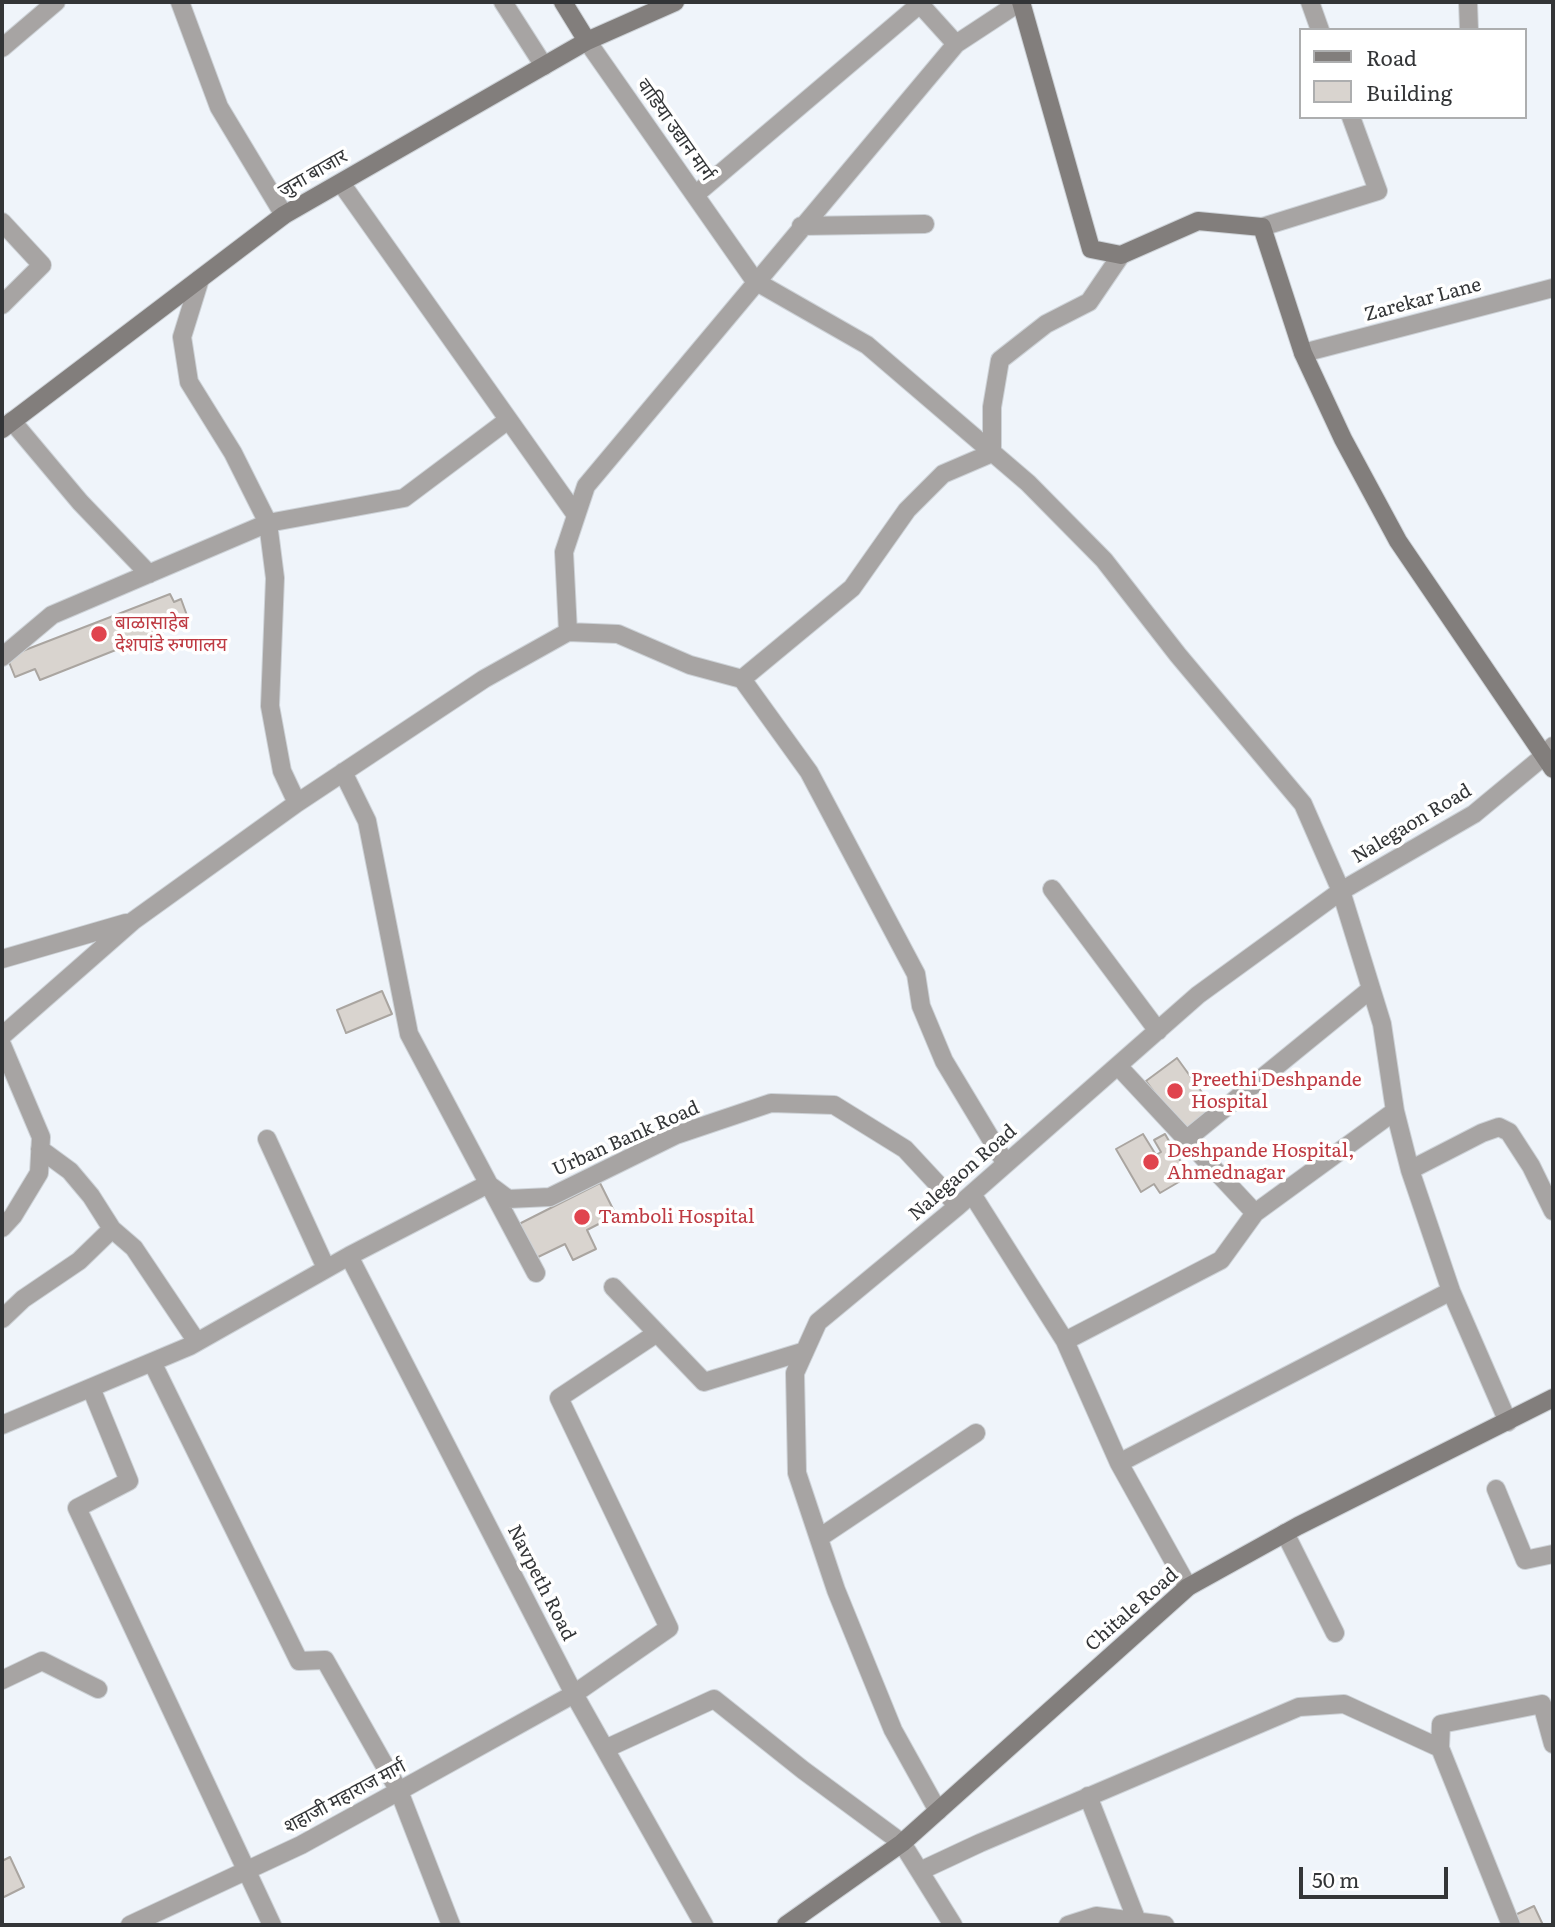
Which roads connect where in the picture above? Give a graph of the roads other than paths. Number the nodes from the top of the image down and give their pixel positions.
1 (56, 2) edge
2 (180, 2) edge
3 (503, 2) edge
4 (563, 2) edge
5 (675, 2) edge
6 (1020, 2) edge
7 (1310, 2) edge
8 (1468, 2) edge
9 (919, 3) edge
10 (1319, 28) edge
11 (1469, 28) edge
12 (587, 41) junction
13 (956, 44) junction
14 (2, 48) edge
15 (544, 66) junction
16 (1352, 119) edge
17 (341, 183) junction
18 (695, 195) junction
19 (284, 215) junction
20 (2, 222) edge
21 (925, 223) dead end
22 (802, 226) junction
23 (1262, 227) junction
24 (1121, 255) junction
25 (200, 279) junction
26 (755, 281) junction
27 (1553, 288) edge
28 (2, 306) edge
29 (1303, 353) junction
30 (508, 420) junction
31 (7, 425) edge
32 (992, 453) junction
33 (576, 515) junction
34 (268, 523) junction
35 (149, 574) junction
36 (568, 632) junction
37 (2, 657) edge
38 (742, 679) junction
39 (1550, 757) edge
40 (344, 772) junction
41 (297, 803) junction
42 (1052, 889) dead end
43 (1341, 891) junction
44 (133, 921) junction
45 (2, 959) edge
46 (1371, 989) junction
47 (1158, 1031) junction
48 (2, 1036) edge
49 (2, 1045) edge
50 (1118, 1066) junction
51 (1395, 1111) junction
52 (267, 1139) dead end
53 (1187, 1139) junction
54 (40, 1150) junction
55 (1006, 1164) junction
56 (1410, 1170) junction
57 (488, 1184) junction
58 (965, 1200) junction
59 (1553, 1211) edge
60 (1255, 1213) junction
61 (2, 1228) edge
62 (112, 1229) junction
63 (349, 1255) junction
64 (326, 1268) junction
65 (536, 1273) dead end
66 (613, 1287) dead end
67 (1451, 1292) junction
68 (2, 1319) edge
69 (657, 1333) junction
70 (197, 1342) junction
71 (1065, 1342) junction
72 (806, 1351) junction
73 (152, 1362) junction
74 (91, 1388) junction
75 (1552, 1401) edge
76 (1508, 1422) junction
77 (2, 1425) edge
78 (975, 1433) dead end
79 (1119, 1463) junction
80 (1496, 1489) dead end
81 (1285, 1533) junction
82 (819, 1538) junction
83 (1553, 1554) edge
84 (1188, 1587) junction
85 (1335, 1633) dead end
86 (3, 1676) edge
87 (98, 1689) dead end
88 (574, 1695) junction
89 (1553, 1744) edge
90 (1440, 1748) junction
91 (605, 1749) junction
92 (399, 1791) junction
93 (1088, 1796) junction
94 (938, 1811) junction
95 (902, 1843) junction
96 (246, 1871) junction
97 (920, 1871) junction
98 (1137, 1922) junction
99 (130, 1925) edge
100 (272, 1925) edge
101 (451, 1925) edge
102 (704, 1925) edge
103 (786, 1925) edge
104 (953, 1925) edge
105 (1068, 1925) edge
106 (1164, 1925) edge
107 (1511, 1925) edge

1 - 14 street
2 - 19 street
3 - 15 street
4 - 12 street, वाडिया उद्यान मार्ग
5 - 12 street, जुना बाजार
6 - 13 street
6 - 24 street
7 - 10 street
8 - 11 street
9 - 13 street
9 - 18 street
12 - 15 street, जुना बाजार
12 - 18 street, वाडिया उद्यान मार्ग
13 - 22 street
15 - 17 street, जुना बाजार
16 - 23 street
17 - 19 street, जुना बाजार
17 - 30 street
18 - 26 street, वाडिया उद्यान मार्ग
19 - 25 street, जुना बाजार
20 - 28 street
21 - 22 street
22 - 26 street
23 - 24 street
23 - 29 street
24 - 32 street
25 - 31 street, जुना बाजार
25 - 34 street
26 - 32 street
26 - 33 street
27 - 29 street, Zarekar Lane
29 - 39 street
30 - 33 street
30 - 34 street
31 - 35 street
32 - 38 street
32 - 43 street
33 - 36 street
34 - 35 street
34 - 41 street
35 - 37 street
36 - 38 street
36 - 40 street
38 - 55 street
39 - 43 street, Nalegaon Road
40 - 41 street
40 - 57 street
41 - 44 street
42 - 47 street
43 - 46 street
43 - 47 street, Nalegaon Road
44 - 45 street
44 - 48 street
46 - 51 street
46 - 53 street
47 - 50 street, Nalegaon Road
49 - 54 street
50 - 53 street
50 - 55 street, Nalegaon Road
51 - 56 street
51 - 60 street
52 - 64 street
53 - 60 street
54 - 61 street
54 - 62 street
55 - 58 street, Nalegaon Road
56 - 59 street
56 - 67 street
57 - 58 street, Urban Bank Road
57 - 63 street
57 - 65 street
58 - 71 street, Urban Bank Road
58 - 72 street, Nalegaon Road
60 - 71 street
62 - 68 street
62 - 70 street
63 - 64 street
63 - 88 street, Navpeth Road
64 - 70 street
66 - 69 street
67 - 76 street
67 - 79 street
69 - 72 street
69 - 88 street, शहाजी महाराज मार्ग
70 - 73 street
71 - 79 street, Urban Bank Road
72 - 82 street, Nalegaon Road
73 - 74 street
73 - 92 street
74 - 77 street
74 - 96 street
75 - 76 street, Chitale Road
76 - 81 street, Chitale Road
78 - 82 street
79 - 84 street, Urban Bank Road
80 - 83 street
81 - 84 street, Chitale Road
81 - 85 street
82 - 94 street, Nalegaon Road
84 - 94 street, Chitale Road
86 - 87 street
88 - 91 street, Navpeth Road
88 - 92 street, शहाजी महाराज मार्ग
89 - 90 street
90 - 93 street
90 - 107 street
91 - 95 street
91 - 102 street, Navpeth Road
92 - 96 street, शहाजी महाराज मार्ग
92 - 101 street
93 - 97 street
93 - 98 street
94 - 95 street, Chitale Road
95 - 97 street
95 - 103 street, Chitale Road
96 - 99 street, शहाजी महाराज मार्ग
96 - 100 street
97 - 104 street
98 - 105 street
98 - 106 street

